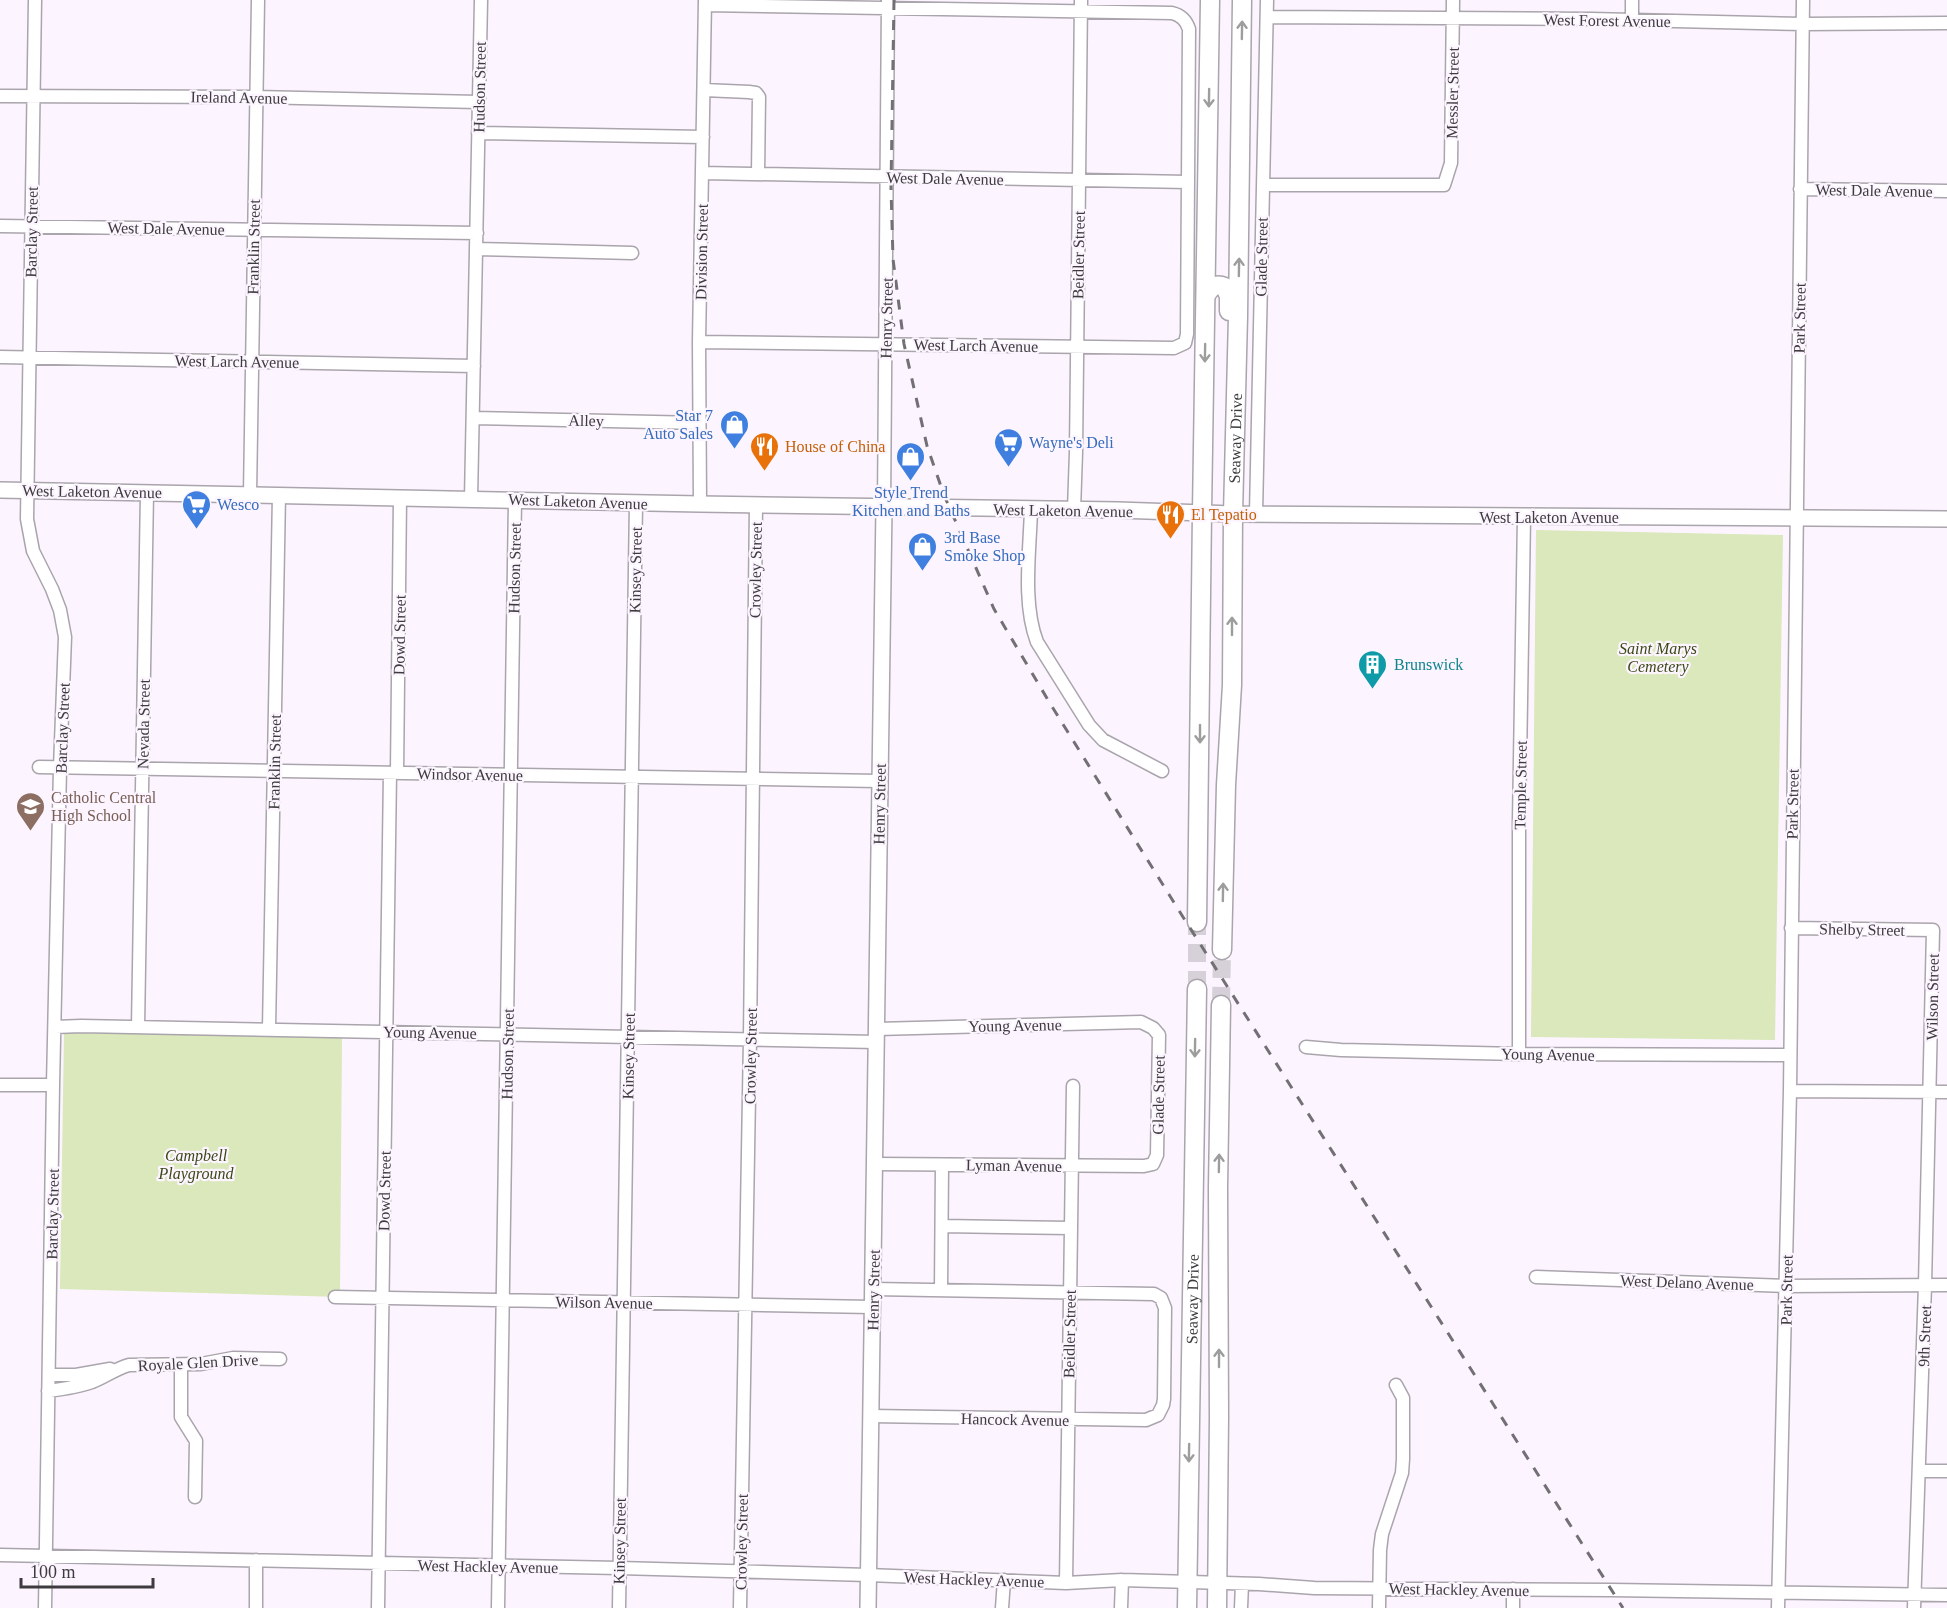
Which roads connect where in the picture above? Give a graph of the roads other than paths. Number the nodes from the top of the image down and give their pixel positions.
1 (35, 0) edge
2 (258, 0) edge
3 (481, 0) edge
4 (1210, 0) edge
5 (1218, 0) edge
6 (1242, 0) edge
7 (1267, 0) edge
8 (1453, 0) edge
9 (1632, 0) edge
10 (1803, 0) edge
11 (707, 4) edge
12 (888, 5) edge
13 (1081, 6) edge
14 (1267, 17) junction
15 (1453, 19) junction
16 (1632, 20) junction
17 (1947, 23) edge
18 (1803, 24) junction
19 (1241, 67) junction
20 (704, 90) junction
21 (0, 96) edge
22 (33, 96) junction
23 (256, 97) junction
24 (478, 102) junction
25 (478, 133) junction
26 (703, 136) junction
27 (703, 173) junction
28 (758, 174) junction
29 (888, 177) junction
30 (1078, 180) junction
31 (1188, 182) junction
32 (1263, 185) junction
33 (1800, 189) junction
34 (1947, 191) edge
35 (0, 226) edge
36 (32, 226) junction
37 (254, 230) junction
38 (477, 233) junction
39 (480, 249) junction
40 (632, 253) dead end
41 (1206, 295) junction
42 (699, 342) junction
43 (885, 344) junction
44 (1077, 347) junction
45 (0, 357) edge
46 (29, 358) junction
47 (252, 361) junction
48 (474, 366) junction
49 (473, 418) junction
50 (699, 423) junction
51 (0, 490) edge
52 (28, 490) junction
53 (1233, 491) junction
54 (147, 492) junction
55 (250, 494) junction
56 (279, 495) junction
57 (400, 497) junction
58 (471, 499) junction
59 (515, 500) junction
60 (636, 503) junction
61 (700, 504) junction
62 (756, 504) junction
63 (884, 507) junction
64 (1031, 509) junction
65 (1074, 510) junction
66 (1202, 512) junction
67 (1233, 514) junction
68 (1256, 514) junction
69 (1524, 516) junction
70 (1797, 516) junction
71 (1947, 519) edge
72 (1201, 534) junction
73 (1232, 685) junction
74 (39, 768) dead end
75 (60, 768) junction
76 (142, 770) junction
77 (1162, 771) dead end
78 (274, 772) junction
79 (393, 773) junction
80 (511, 775) junction
81 (631, 777) junction
82 (753, 779) junction
83 (879, 782) junction
84 (1197, 922) tunnel mouth
85 (1791, 928) junction
86 (1933, 930) joint
87 (1222, 950) tunnel mouth
88 (1197, 989) tunnel mouth
89 (1221, 1005) tunnel mouth
90 (55, 1027) junction
91 (138, 1027) junction
92 (1153, 1028) joint
93 (269, 1029) junction
94 (387, 1032) junction
95 (507, 1034) junction
96 (877, 1035) junction
97 (628, 1036) junction
98 (750, 1039) junction
99 (1306, 1047) dead end
100 (1519, 1054) junction
101 (1789, 1055) junction
102 (1930, 1063) joint
103 (0, 1085) edge
104 (53, 1085) junction
105 (1073, 1086) dead end
106 (1790, 1091) junction
107 (1929, 1092) junction
108 (1947, 1092) edge
109 (875, 1164) junction
110 (1153, 1164) joint
111 (942, 1165) junction
112 (1072, 1166) junction
113 (942, 1226) junction
114 (1071, 1228) junction
115 (1536, 1277) dead end
116 (1786, 1286) junction
117 (1925, 1286) junction
118 (1947, 1286) edge
119 (873, 1289) junction
120 (941, 1290) junction
121 (1070, 1292) junction
122 (335, 1297) dead end
123 (382, 1298) junction
124 (502, 1300) junction
125 (623, 1303) junction
126 (745, 1305) junction
127 (872, 1307) junction
128 (280, 1359) dead end
129 (181, 1365) junction
130 (117, 1368) junction
131 (48, 1376) junction
132 (1396, 1385) dead end
133 (48, 1390) junction
134 (1190, 1395) junction
135 (870, 1416) junction
136 (1068, 1420) junction
137 (1919, 1471) junction
138 (1947, 1471) edge
139 (195, 1497) dead end
140 (0, 1555) edge
141 (45, 1557) junction
142 (256, 1560) junction
143 (378, 1564) junction
144 (1218, 1564) junction
145 (499, 1566) junction
146 (619, 1568) junction
147 (741, 1572) junction
148 (868, 1575) junction
149 (1004, 1580) junction
150 (1122, 1580) junction
151 (1186, 1582) junction
152 (1066, 1583) junction
153 (1217, 1584) junction
154 (1242, 1584) junction
155 (1379, 1588) junction
156 (1513, 1589) junction
157 (1778, 1593) junction
158 (1914, 1594) junction
159 (1947, 1595) edge
160 (1187, 1607) edge
161 (45, 1608) edge
162 (256, 1608) edge
163 (378, 1608) edge
164 (498, 1608) edge
165 (619, 1608) edge
166 (740, 1608) edge
167 (868, 1608) edge
168 (1002, 1608) edge
169 (1121, 1608) edge
170 (1216, 1608) edge
171 (1241, 1608) edge
172 (1379, 1608) edge
173 (1513, 1608) edge
174 (1778, 1608) edge
175 (1914, 1608) edge

1 - 22 street, Barclay Street
2 - 23 street, Franklin Street
3 - 24 street, Hudson Street
4 -> 41 highway, Seaway Drive
5 - 19 highway
19 -> 6 highway, Seaway Drive
7 - 14 street, Glade Street
8 - 15 street, Messler Street
9 - 16 street
10 - 18 street, Park Street
11 - 12 street
11 - 20 street, Division Street
12 - 13 street
12 - 29 street, Henry Street
13 - 30 street, Beidler Street
13 - 31 street
14 - 15 street, West Forest Avenue
14 - 32 street, Glade Street
15 - 16 street, West Forest Avenue
15 - 32 street, Messler Street
16 - 18 street, West Forest Avenue
17 - 18 street, West Forest Avenue
18 - 33 street, Park Street
53 -> 19 highway, Seaway Drive
20 - 26 street, Division Street
20 - 28 street
21 - 22 street, Ireland Avenue
22 - 23 street, Ireland Avenue
22 - 36 street, Barclay Street
23 - 24 street, Ireland Avenue
23 - 37 street, Franklin Street
24 - 25 street, Hudson Street
25 - 26 street
25 - 38 street, Hudson Street
26 - 27 street, Division Street
27 - 28 street, West Dale Avenue
27 - 42 street, Division Street
28 - 29 street, West Dale Avenue
29 - 30 street, West Dale Avenue
29 - 43 street, Henry Street
30 - 31 street, West Dale Avenue
30 - 44 street, Beidler Street
31 - 44 street, West Larch Avenue
32 - 68 street, Glade Street
33 - 34 street, West Dale Avenue
33 - 70 street, Park Street
35 - 36 street, West Dale Avenue
36 - 37 street, West Dale Avenue
36 - 46 street, Barclay Street
37 - 38 street, West Dale Avenue
37 - 47 street, Franklin Street
38 - 39 street, Hudson Street
39 - 40 street
39 - 48 street, Hudson Street
41 - 53 highway
41 -> 66 highway, Seaway Drive
42 - 43 street, West Larch Avenue
42 - 50 street, Division Street
43 - 44 street, West Larch Avenue
43 - 63 street, Henry Street
44 - 65 street, Beidler Street
45 - 46 street, West Larch Avenue
46 - 47 street, West Larch Avenue
46 - 52 street, Barclay Street
47 - 48 street, West Larch Avenue
47 - 55 street, Franklin Street
48 - 49 street, Hudson Street
49 - 50 street, Alley
49 - 58 street, Hudson Street
50 - 61 street, Division Street
51 - 52 main road, West Laketon Avenue
52 - 54 main road, West Laketon Avenue
52 - 75 street, Barclay Street
53 - 67 highway, Seaway Drive
54 - 55 main road, West Laketon Avenue
54 - 76 street, Nevada Street
55 - 56 main road, West Laketon Avenue
56 - 57 main road, West Laketon Avenue
56 - 78 street, Franklin Street
57 - 58 main road, West Laketon Avenue
57 - 79 street, Dowd Street
58 - 59 main road, West Laketon Avenue
59 - 60 main road, West Laketon Avenue
59 - 80 street, Hudson Street
60 - 61 main road, West Laketon Avenue
60 - 81 street, Kinsey Street
61 - 62 main road, West Laketon Avenue
62 - 63 main road, West Laketon Avenue
62 - 82 street, Crowley Street
63 - 64 main road, West Laketon Avenue
63 - 83 main road, Henry Street
64 - 65 main road, West Laketon Avenue
64 - 77 street
65 - 66 main road, West Laketon Avenue
66 - 67 main road, West Laketon Avenue
66 - 72 highway, Seaway Drive
67 - 68 main road, West Laketon Avenue
73 -> 67 highway, Seaway Drive
68 - 69 main road, West Laketon Avenue
69 - 70 main road, West Laketon Avenue
69 - 100 street, Temple Street
70 - 71 main road, West Laketon Avenue
70 - 85 street, Park Street
72 - 73 highway
72 -> 84 highway, Seaway Drive
87 -> 73 highway, Seaway Drive
74 - 75 street, Windsor Avenue
75 - 76 street, Windsor Avenue
75 - 90 street, Barclay Street
76 - 78 street, Windsor Avenue
76 - 91 street, Nevada Street
78 - 79 street, Windsor Avenue
78 - 93 street, Franklin Street
79 - 80 street, Windsor Avenue
79 - 94 street, Dowd Street
80 - 81 street, Windsor Avenue
80 - 95 street, Hudson Street
81 - 82 street, Windsor Avenue
81 - 97 street, Kinsey Street
82 - 83 street, Windsor Avenue
82 - 98 street, Crowley Street
83 - 96 main road, Henry Street
85 - 86 street, Shelby Street
85 - 101 street, Park Street
86 - 102 street, Wilson Street
88 -> 134 highway, Seaway Drive
144 -> 89 highway, Seaway Drive
90 - 91 street, Young Avenue
90 - 104 street, Barclay Street
91 - 93 street, Young Avenue
92 - 96 street, Young Avenue
92 - 110 street, Glade Street
93 - 94 street, Young Avenue
94 - 95 street, Young Avenue
94 - 123 street, Dowd Street
95 - 97 street, Young Avenue
95 - 124 street, Hudson Street
96 - 98 street, Young Avenue
96 - 109 main road, Henry Street
97 - 98 street, Young Avenue
97 - 125 street, Kinsey Street
98 - 126 street, Crowley Street
99 - 100 street, Young Avenue
100 - 101 street, Young Avenue
101 - 106 street, Park Street
102 - 107 street, 9th Street
103 - 104 street
104 - 131 street, Barclay Street
105 - 112 street, Beidler Street
106 - 107 street
106 - 116 street, Park Street
107 - 108 street
107 - 117 street, 9th Street
109 - 111 street, Lyman Avenue
109 - 119 main road, Henry Street
110 - 112 street, Lyman Avenue
111 - 112 street, Lyman Avenue
111 - 113 street
112 - 114 street, Beidler Street
113 - 114 street
113 - 120 street
114 - 121 street, Beidler Street
115 - 116 street, West Delano Avenue
116 - 117 street, West Delano Avenue
116 - 157 street, Park Street
117 - 118 street, West Delano Avenue
117 - 137 street, 9th Street
119 - 120 street
119 - 127 main road, Henry Street
120 - 121 street
121 - 136 street, Beidler Street
121 - 136 street, Hancock Avenue
122 - 123 street, Wilson Avenue
123 - 124 street, Wilson Avenue
123 - 143 street, Dowd Street
124 - 125 street, Wilson Avenue
124 - 145 street, Hudson Street
125 - 126 street, Wilson Avenue
125 - 146 street, Kinsey Street
126 - 127 street, Wilson Avenue
126 - 147 street, Crowley Street
127 - 135 main road, Henry Street
128 - 129 street, Royale Glen Drive
129 - 130 street, Royale Glen Drive
129 - 139 street
130 - 131 street
130 - 133 street, Royale Glen Drive
131 - 133 street, Barclay Street
132 - 155 street
133 - 141 street, Barclay Street
134 - 144 highway
134 -> 151 highway, Seaway Drive
135 - 136 street, Hancock Avenue
135 - 148 main road, Henry Street
136 - 152 street, Beidler Street
137 - 138 street
137 - 158 street, 9th Street
140 - 141 street, West Hackley Avenue
141 - 142 street, West Hackley Avenue
141 - 161 street, Barclay Street
142 - 143 street, West Hackley Avenue
142 - 162 street
143 - 145 street, West Hackley Avenue
143 - 163 street, Dowd Street
144 - 153 highway, Seaway Drive
145 - 146 street, West Hackley Avenue
145 - 164 street, Hudson Street
146 - 147 street, West Hackley Avenue
146 - 165 street, Kinsey Street
147 - 148 street, West Hackley Avenue
147 - 166 street, Crowley Street
148 - 149 street, West Hackley Avenue
148 - 167 main road, Henry Street
149 - 152 street, West Hackley Avenue
149 - 168 street
150 - 151 street, West Hackley Avenue
150 - 152 street, West Hackley Avenue
150 - 169 street
151 - 153 street, West Hackley Avenue
151 - 160 highway, Seaway Drive
153 - 154 street, West Hackley Avenue
153 - 170 highway, Seaway Drive
154 - 155 street, West Hackley Avenue
154 - 171 street
155 - 156 street, West Hackley Avenue
155 - 172 street
156 - 157 street, West Hackley Avenue
156 - 173 street
157 - 158 street, West Hackley Avenue
157 - 174 street, Park Street
158 - 159 street, West Hackley Avenue
158 - 175 street, 9th Street

